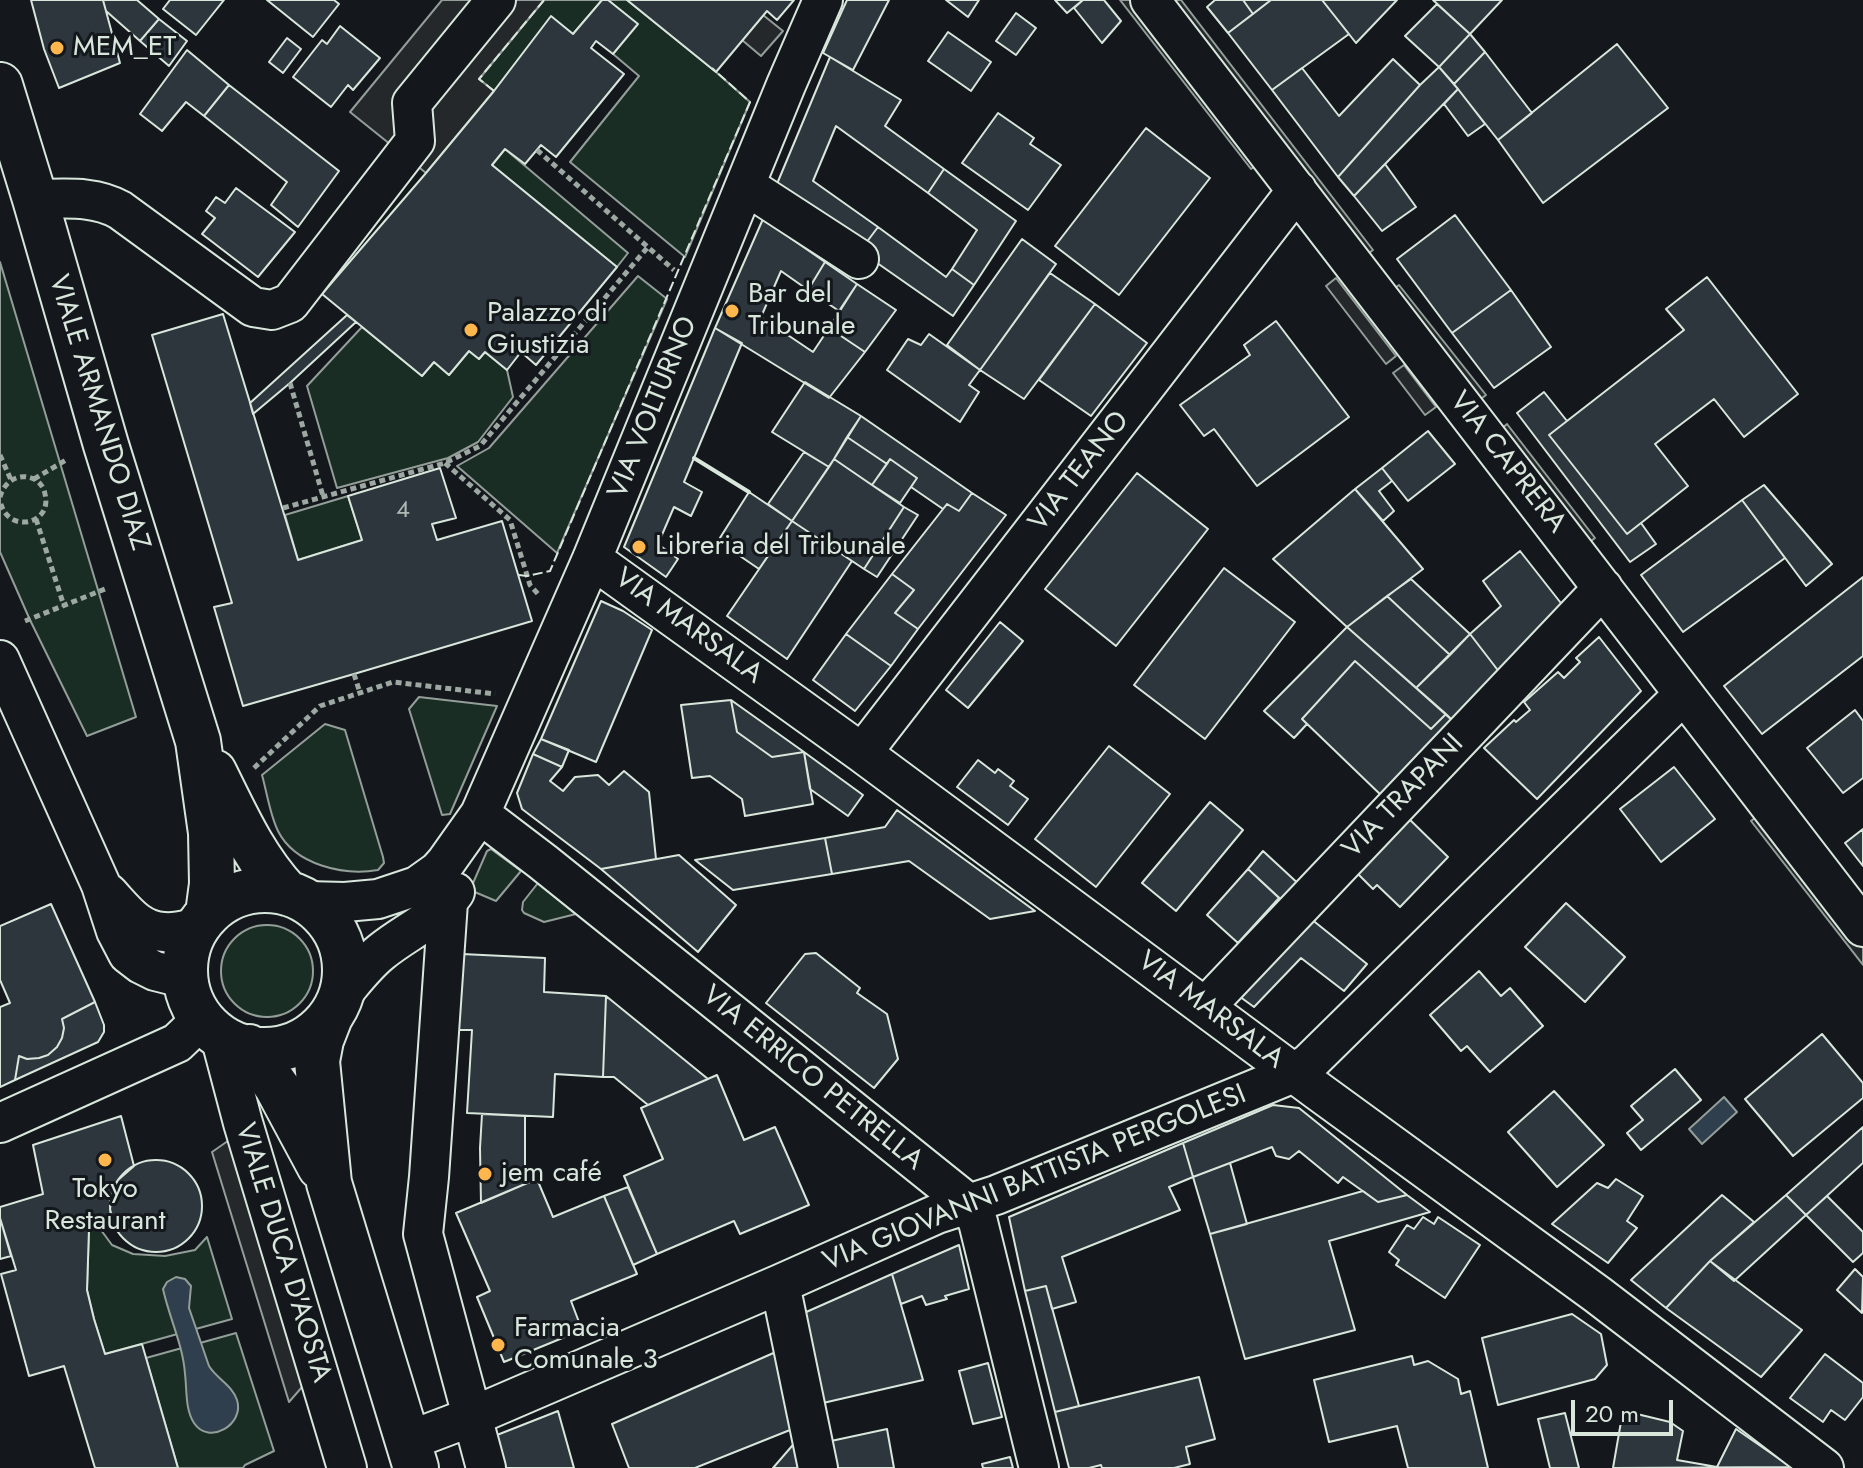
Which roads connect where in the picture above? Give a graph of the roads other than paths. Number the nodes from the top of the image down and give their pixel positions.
1 (496, 0) edge
2 (823, 0) edge
3 (1150, 0) edge
4 (0, 85) edge
5 (745, 185) junction
6 (1297, 190) junction
7 (35, 199) junction
8 (859, 259) dead end
9 (592, 559) junction
10 (1603, 588) junction
11 (0, 660) edge
12 (1684, 694) junction
13 (198, 741) junction
14 (862, 753) junction
15 (480, 814) junction
16 (101, 885) junction
17 (296, 897) junction
18 (448, 902) junction
19 (202, 921) junction
20 (1863, 927) edge
21 (336, 1005) junction
22 (1206, 1006) junction
23 (214, 1020) junction
24 (1294, 1073) junction
25 (0, 1123) edge
26 (329, 1183) junction
27 (969, 1204) junction
28 (780, 1284) junction
29 (471, 1417) junction
30 (412, 1455) edge
31 (347, 1468) edge
32 (486, 1468) edge
33 (818, 1468) edge
34 (1039, 1468) edge
35 (1824, 1468) edge

1 - 7 street
2 - 5 street, VIA VOLTURNO
3 - 6 street, VIA CAPRERA
4 - 7 main road, VIALE ARMANDO DIAZ
5 - 8 street
5 - 9 street, VIA VOLTURNO
6 - 10 street, VIA CAPRERA
6 - 14 street, VIA TEANO
7 - 13 main road, VIALE ARMANDO DIAZ
9 - 14 street, VIA MARSALA
9 - 15 street, VIA VOLTURNO
10 - 12 street, VIA CAPRERA
10 - 22 street, VIA TRAPANI
11 - 16 street
12 - 20 street, VIA CAPRERA
12 - 24 street, VIA GIOVANNI BATTISTA PERGOLESI
13 - 17 main road, VIALE ARMANDO DIAZ
13 - 19 main road, VIALE ARMANDO DIAZ
14 - 22 street, VIA MARSALA
15 - 17 street
15 - 18 street
15 - 27 street, VIA ERRICO PETRELLA
16 - 19 street
16 - 23 street
17 - 19 main road
17 - 21 main road
18 - 21 street
18 - 29 street
19 - 23 main road
21 - 23 main road
21 - 26 main road, VIALE DUCA D'AOSTA
22 - 24 street, VIA MARSALA
23 - 25 street
23 - 26 main road, VIALE DUCA D'AOSTA
23 - 31 street, VIALE DUCA D'AOSTA
24 - 27 street, VIA GIOVANNI BATTISTA PERGOLESI
24 - 35 street, VIA MARSALA
26 - 30 main road, VIALE DUCA D'AOSTA
27 - 28 street, VIA GIOVANNI BATTISTA PERGOLESI
27 - 34 street
28 - 29 street, VIA GIOVANNI BATTISTA PERGOLESI
28 - 33 street
29 - 30 street, VIA GIOVANNI BATTISTA PERGOLESI
29 - 32 street

